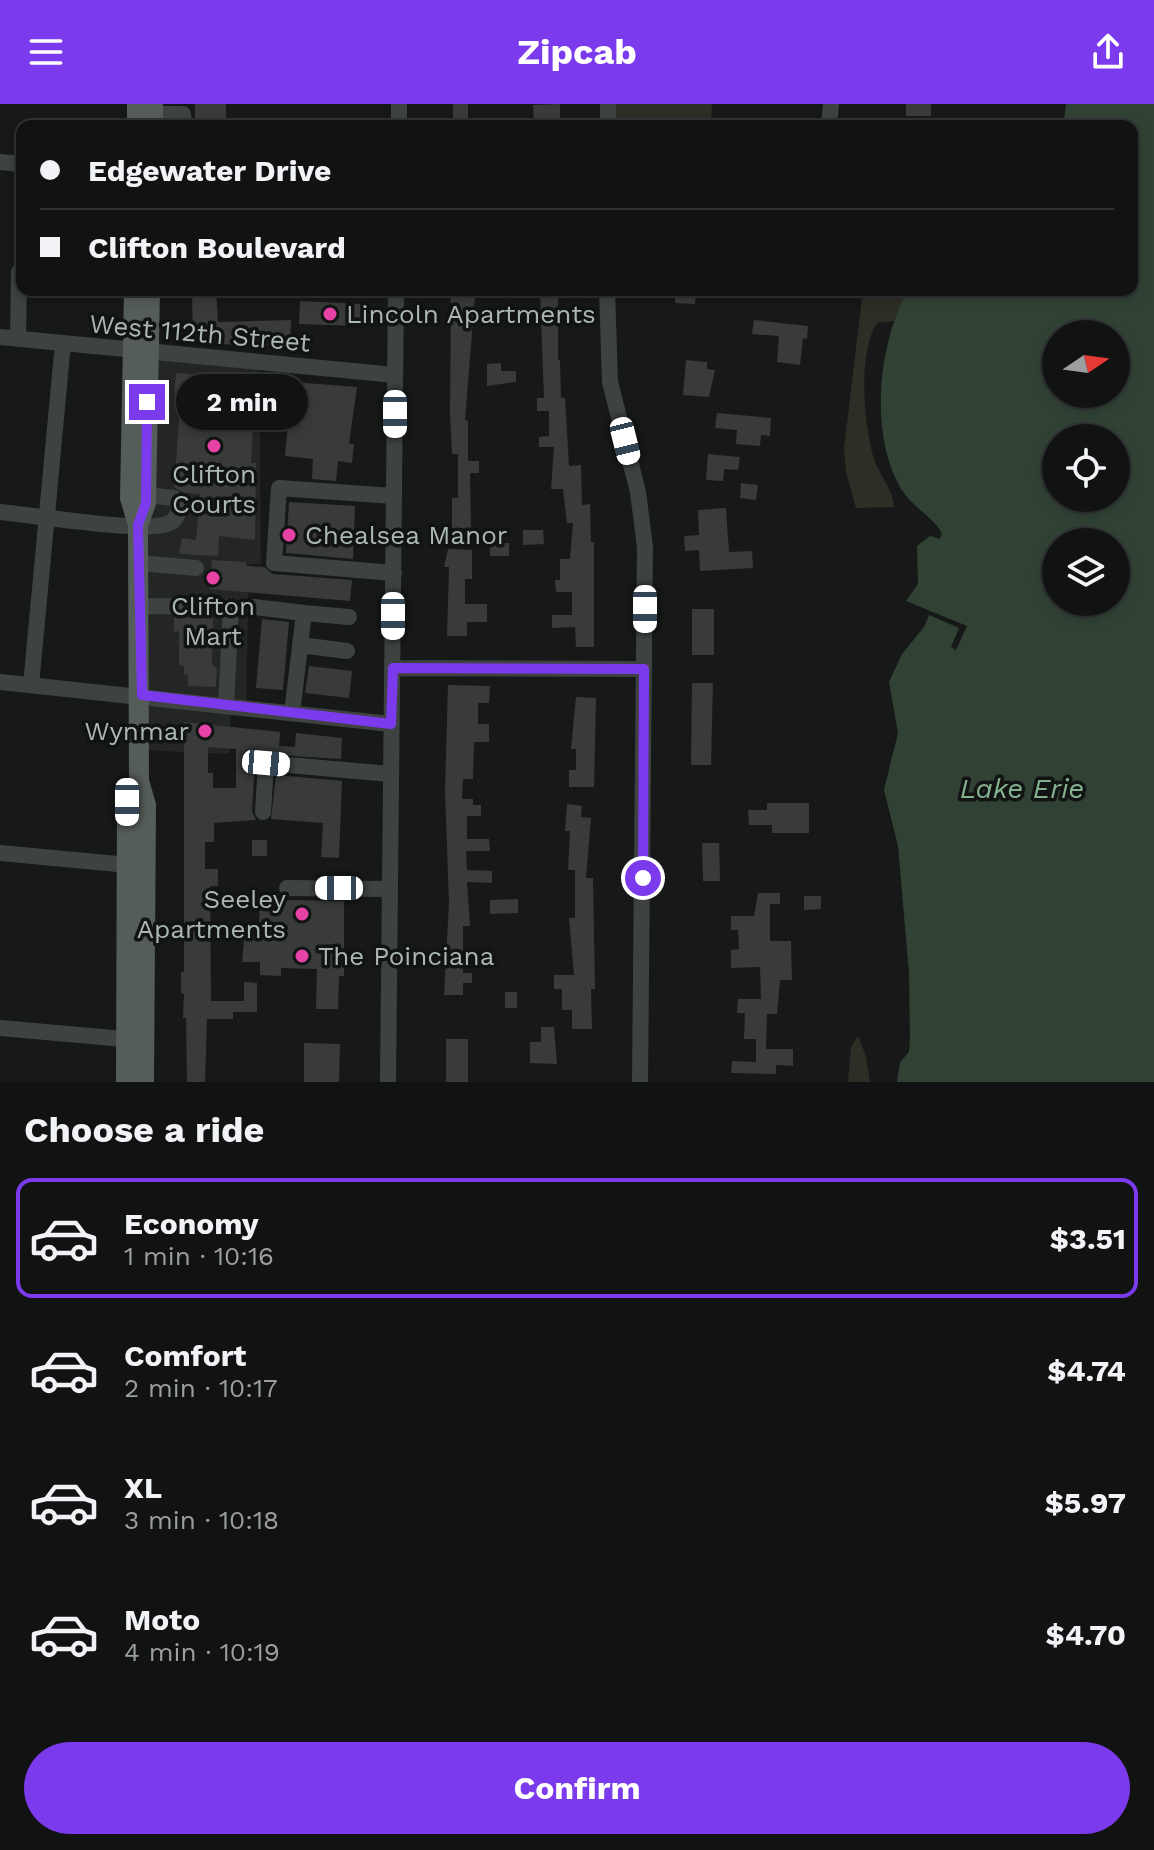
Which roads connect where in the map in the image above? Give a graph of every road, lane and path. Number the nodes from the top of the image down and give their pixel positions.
1 (146, 115) edge
2 (184, 120) edge
3 (19, 296) edge
4 (135, 296) edge
5 (149, 296) edge
6 (396, 296) edge
7 (607, 296) edge
8 (0, 337) edge
9 (18, 339) junction
10 (63, 343) junction
11 (140, 352) junction
12 (395, 375) junction
13 (146, 495) junction
14 (394, 496) junction
15 (0, 512) edge
16 (49, 517) junction
17 (138, 525) junction
18 (138, 563) junction
19 (196, 568) dead end
20 (394, 573) junction
21 (140, 606) junction
22 (254, 607) dead end
23 (304, 613) junction
24 (349, 617) dead end
25 (300, 645) junction
26 (347, 651) dead end
27 (393, 668) junction
28 (644, 669) junction
29 (0, 682) edge
30 (31, 685) junction
31 (142, 695) junction
32 (226, 705) junction
33 (292, 713) junction
34 (391, 724) junction
35 (390, 774) junction
36 (139, 781) junction
37 (263, 812) dead end
38 (0, 853) edge
39 (128, 865) junction
40 (287, 888) dead end
41 (390, 889) junction
42 (0, 1028) edge
43 (135, 1040) junction
44 (126, 1082) edge
45 (144, 1082) edge
46 (388, 1082) edge
47 (640, 1082) edge

1 - 2 street
3 - 9 street
4 - 11 main road
5 - 11 main road
6 - 12 street
7 - 28 street
8 - 9 street, West 112th Street
9 - 10 street, West 112th Street
10 - 11 street, West 112th Street
10 - 16 street
11 - 12 street, West 112th Street
11 - 13 main road
11 - 17 main road
12 - 14 street
13 - 17 main road
13 - 17 street
14 - 20 street
14 - 20 street
15 - 16 street
16 - 17 street
16 - 30 street
17 - 18 main road
18 - 19 street
18 - 21 main road
20 - 27 street
21 - 31 main road
21 - 32 street
22 - 23 street
23 - 24 street
23 - 25 street
25 - 26 street
25 - 33 street
27 - 28 street
27 - 34 street
28 - 47 street
29 - 30 street
30 - 31 street
31 - 32 street
31 - 36 main road
32 - 33 street
33 - 34 street
34 - 35 street
35 - 37 street
35 - 41 street
36 - 39 main road
36 - 43 main road
38 - 39 street
39 - 43 main road
40 - 41 street
41 - 46 street
42 - 43 street
43 - 44 main road
43 - 45 main road

